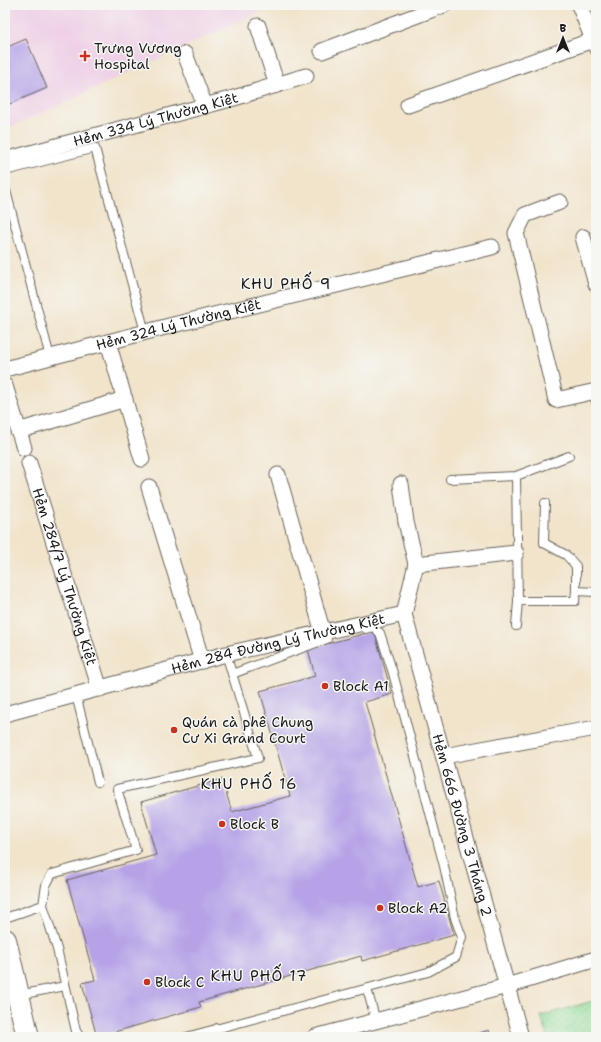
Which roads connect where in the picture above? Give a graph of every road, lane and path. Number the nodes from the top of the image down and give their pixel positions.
1 (444, 5) edge
2 (579, 5) edge
3 (258, 26) dead end
4 (595, 42) edge
5 (322, 51) dead end
6 (185, 54) dead end
7 (306, 76) dead end
8 (277, 85) junction
9 (408, 105) dead end
10 (205, 106) junction
11 (5, 160) edge
12 (5, 171) edge
13 (5, 187) edge
14 (560, 202) dead end
15 (583, 237) dead end
16 (492, 247) dead end
17 (596, 284) edge
18 (146, 332) junction
19 (108, 342) junction
20 (50, 358) junction
21 (5, 369) edge
22 (5, 386) edge
23 (595, 395) edge
24 (125, 399) junction
25 (18, 431) junction
26 (24, 448) dead end
27 (568, 456) dead end
28 (142, 459) dead end
29 (29, 464) dead end
30 (278, 475) dead end
31 (516, 476) junction
32 (450, 479) dead end
33 (401, 484) dead end
34 (149, 487) dead end
35 (545, 503) dead end
36 (516, 553) junction
37 (416, 564) junction
38 (576, 591) junction
39 (596, 592) edge
40 (518, 601) junction
41 (404, 614) junction
42 (516, 626) dead end
43 (323, 633) junction
44 (226, 654) junction
45 (202, 661) junction
46 (232, 674) junction
47 (100, 689) junction
48 (76, 696) junction
49 (5, 714) edge
50 (596, 728) edge
51 (444, 756) junction
52 (98, 782) dead end
53 (43, 905) junction
54 (5, 918) edge
55 (5, 940) edge
56 (596, 958) edge
57 (65, 986) junction
58 (507, 986) junction
59 (367, 989) junction
60 (18, 995) junction
61 (376, 1021) junction
62 (217, 1028) junction
63 (28, 1037) edge
64 (80, 1037) edge
65 (186, 1037) edge
66 (220, 1037) edge
67 (315, 1037) edge
68 (521, 1037) edge

1 - 5 street
2 - 4 street
3 - 8 street
4 - 9 street
6 - 10 street
7 - 8 street, Hẻm 334 Lý Thường Kiệt
8 - 10 street, Hẻm 334 Lý Thường Kiệt
10 - 11 street, Hẻm 334 Lý Thường Kiệt
12 - 18 lane
13 - 20 lane
14 - 23 street
15 - 17 street
16 - 18 street, Hẻm 324 Lý Thường Kiệt
18 - 19 street, Hẻm 324 Lý Thường Kiệt
19 - 20 street, Hẻm 324 Lý Thường Kiệt
19 - 24 street
20 - 21 street, Hẻm 324 Lý Thường Kiệt
22 - 25 street
24 - 25 street
24 - 28 street
25 - 26 street
27 - 31 lane
29 - 47 street, Hẻm 284/7 Lý Thường Kiệt
30 - 43 street
31 - 32 lane
31 - 36 lane
33 - 37 street
34 - 45 street
35 - 38 lane
36 - 37 street
36 - 40 lane
37 - 41 street, Hẻm 284 Đường Lý Thường Kiệt
38 - 39 lane
38 - 40 lane
40 - 42 lane
41 - 43 street, Hẻm 284 Đường Lý Thường Kiệt
41 - 51 street, Hẻm 666 Đường 3 Tháng 2
43 - 44 street, Hẻm 284 Đường Lý Thường Kiệt
44 - 45 street, Hẻm 284 Đường Lý Thường Kiệt
44 - 46 lane
45 - 47 street, Hẻm 284 Đường Lý Thường Kiệt
46 - 53 lane
46 - 59 lane
47 - 48 street, Hẻm 284 Đường Lý Thường Kiệt
48 - 49 street, Hẻm 284 Đường Lý Thường Kiệt
48 - 52 lane
50 - 51 street
51 - 58 street, Hẻm 666 Đường 3 Tháng 2
53 - 54 lane
53 - 57 lane
55 - 60 main road
56 - 58 street
57 - 60 lane
57 - 64 lane
58 - 61 street
58 - 68 street, Hẻm 666 Đường 3 Tháng 2
59 - 61 lane
59 - 62 lane
60 - 63 main road
61 - 67 street
62 - 65 lane
62 - 66 lane

